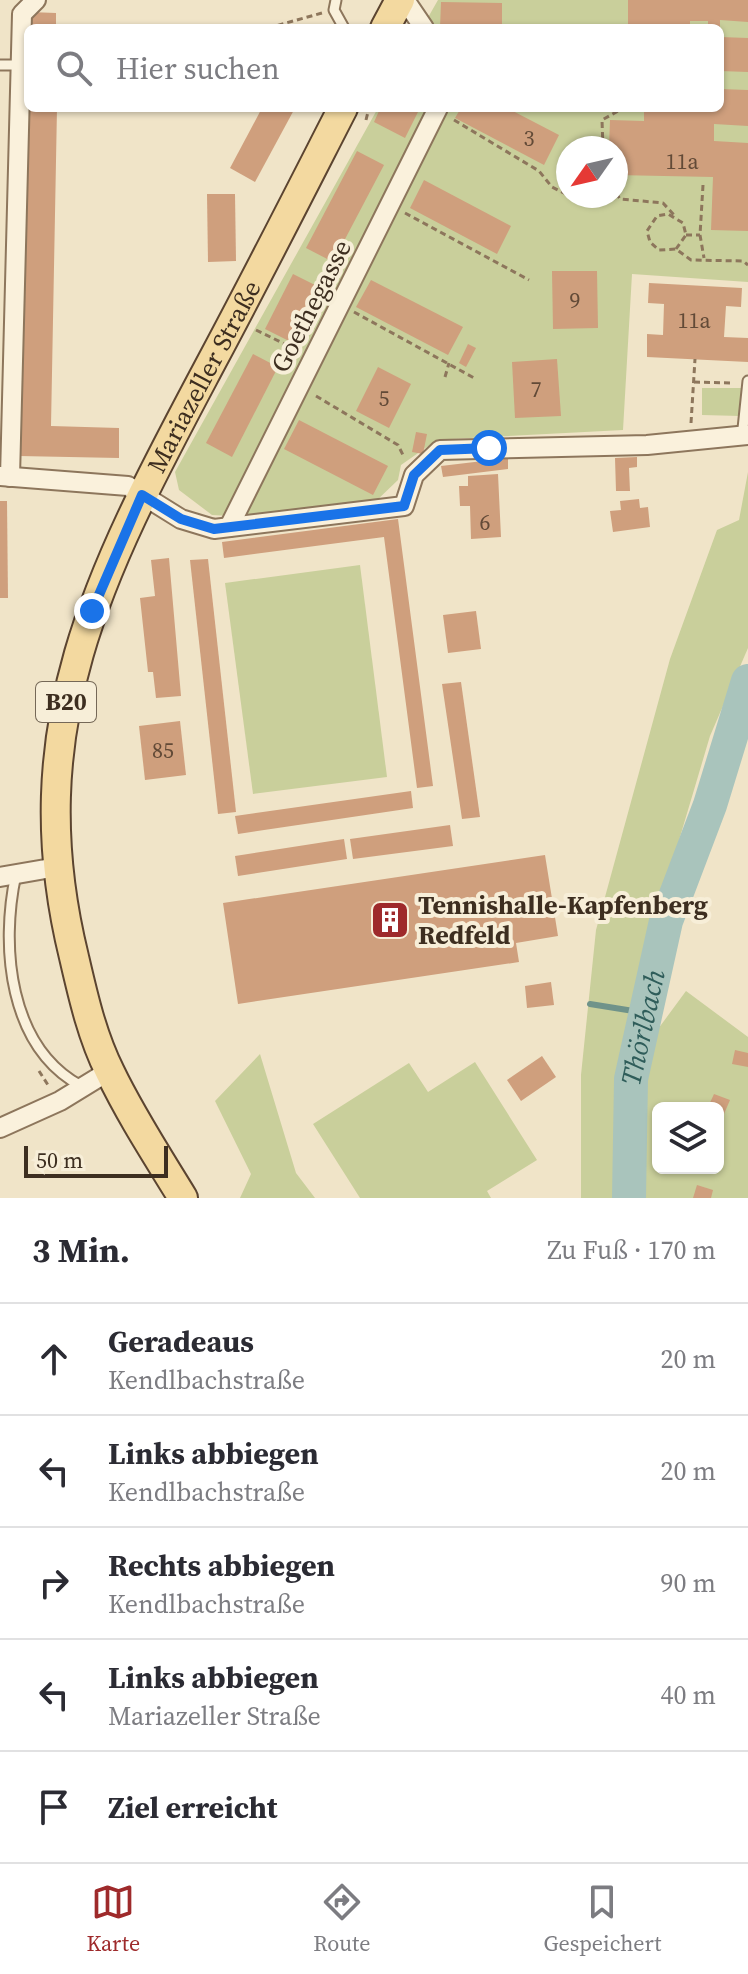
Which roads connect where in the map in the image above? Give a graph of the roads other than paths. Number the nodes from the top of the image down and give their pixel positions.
1 (36, 0) edge
2 (403, 0) edge
3 (335, 5) edge
4 (342, 24) edge
5 (388, 24) edge
6 (421, 24) edge
7 (0, 65) edge
8 (21, 65) junction
9 (341, 112) edge
10 (436, 112) edge
11 (747, 382) edge
12 (745, 436) edge
13 (5, 476) edge
14 (142, 495) junction
15 (229, 527) junction
16 (57, 867) junction
17 (8, 876) edge
18 (109, 1071) junction
19 (81, 1086) junction
20 (0, 1128) edge
21 (183, 1198) edge

1 - 8 street
2 - 5 main road
2 - 6 street
3 - 4 lane
7 - 8 lane
8 - 13 street
9 - 14 main road, Mariazeller Straße / B20
10 - 15 street, Goethegasse
11 - 12 lane
12 - 15 street
13 - 14 street
14 - 15 street
14 - 16 main road, Mariazeller Straße / B20
16 - 17 street
16 - 18 main road, Mariazeller Straße / B20
17 - 19 lane
18 - 19 street
18 - 21 main road, Mariazeller Straße / B20
19 - 20 street

